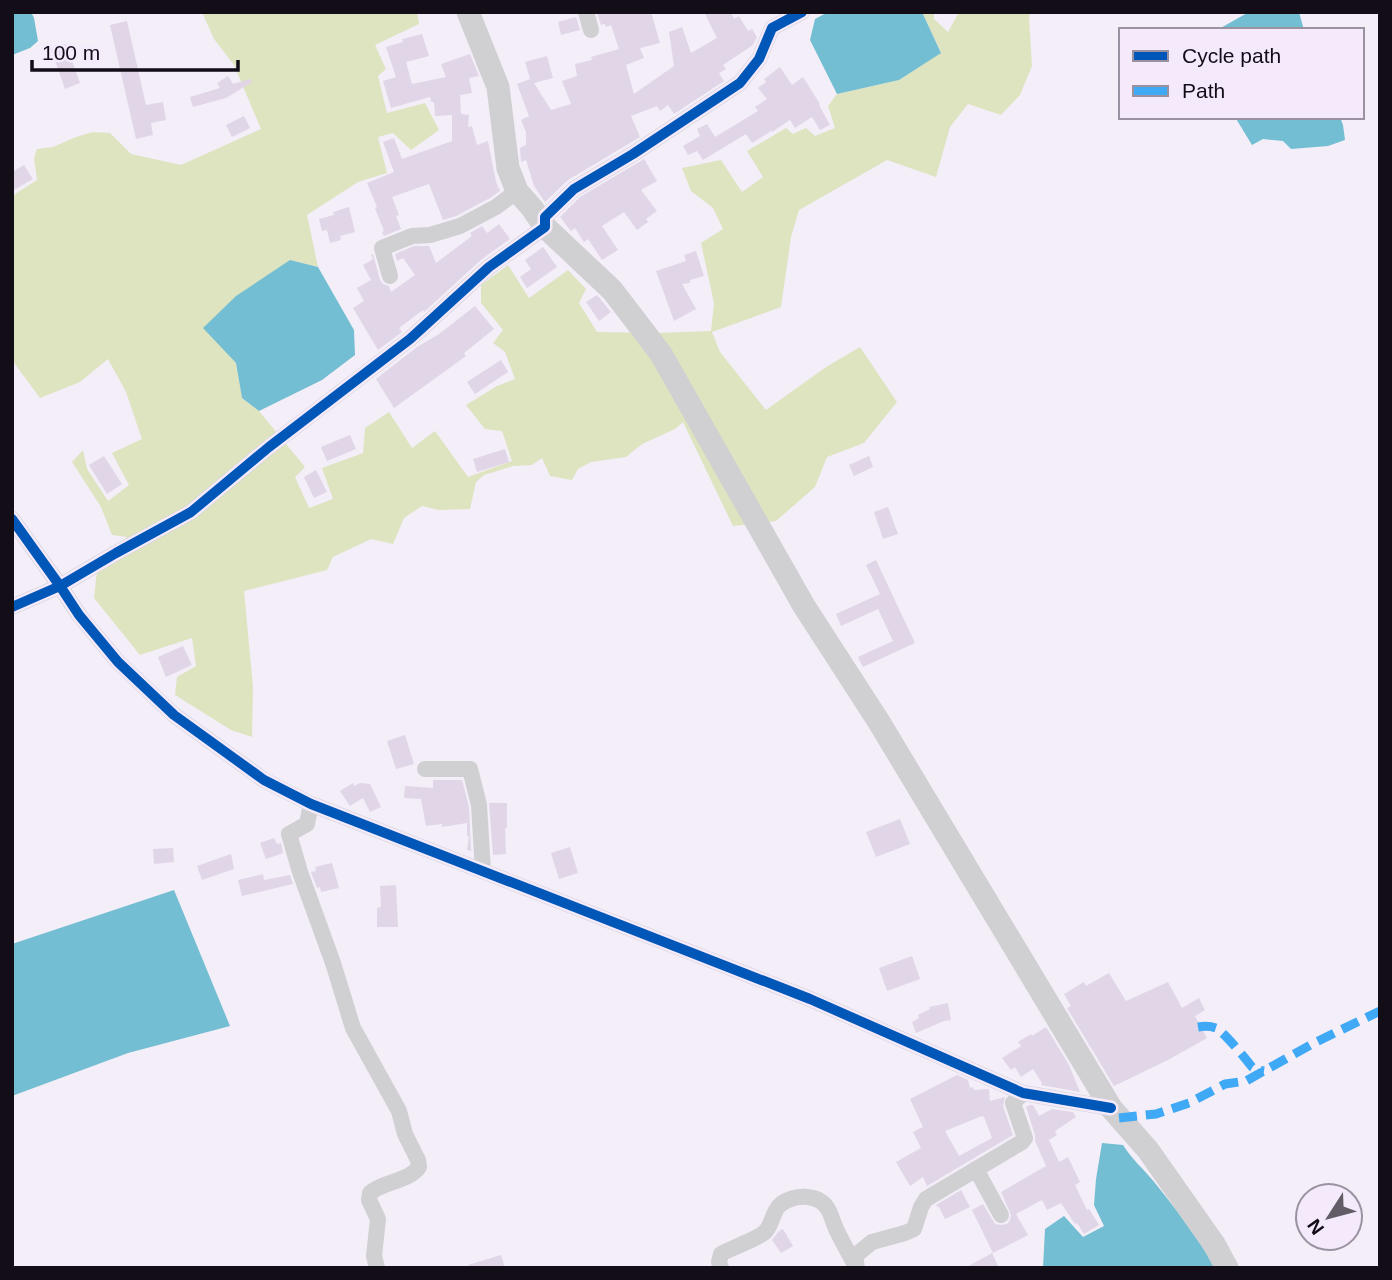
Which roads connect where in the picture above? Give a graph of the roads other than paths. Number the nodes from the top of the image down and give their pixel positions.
1 (468, 12) edge
2 (586, 12) edge
3 (802, 12) edge
4 (591, 30) dead end
5 (517, 191) junction
6 (545, 227) junction
7 (390, 276) dead end
8 (12, 519) edge
9 (60, 586) junction
10 (12, 607) edge
11 (425, 769) dead end
12 (311, 804) junction
13 (483, 871) junction
14 (1023, 1093) junction
15 (1111, 1108) junction
16 (976, 1168) junction
17 (1000, 1215) dead end
18 (856, 1266) edge
19 (377, 1268) edge
20 (721, 1268) edge
21 (1227, 1268) edge

1 - 5 main road
2 - 4 street
3 - 6 street
5 - 6 main road
5 - 7 street
6 - 9 street
6 - 15 main road
8 - 9 street
9 - 10 street
9 - 12 street
11 - 13 street
12 - 13 street
12 - 19 street
13 - 14 street
14 - 15 street
14 - 16 street
15 - 21 main road
16 - 17 street
16 - 18 street
18 - 20 street

